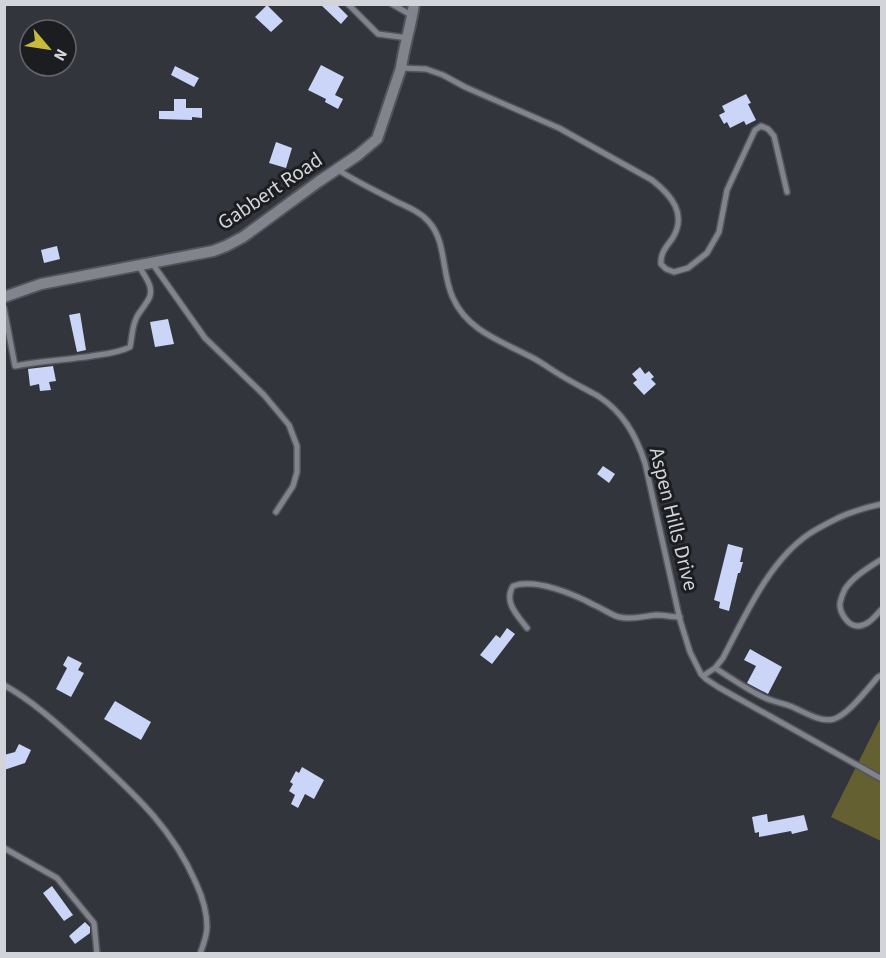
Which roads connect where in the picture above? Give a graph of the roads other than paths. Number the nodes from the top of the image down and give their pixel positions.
1 (348, 4) edge
2 (392, 4) edge
3 (414, 10) edge
4 (408, 38) junction
5 (401, 68) junction
6 (337, 169) junction
7 (787, 192) dead end
8 (152, 263) junction
9 (138, 266) junction
10 (4, 297) edge
11 (4, 308) edge
12 (882, 504) edge
13 (276, 512) dead end
14 (882, 559) edge
15 (882, 609) edge
16 (680, 617) junction
17 (527, 628) dead end
18 (715, 668) junction
19 (882, 675) edge
20 (703, 676) junction
21 (4, 685) edge
22 (882, 779) edge
23 (4, 848) edge
24 (98, 954) edge
25 (200, 954) edge

1 - 4 lane
2 - 3 lane
3 - 4 street, Gabbert Road
4 - 5 street, Gabbert Road
5 - 6 street, Gabbert Road
5 - 7 lane
6 - 8 street, Gabbert Road
6 - 16 lane, Aspen Hills Drive
8 - 9 street, Gabbert Road
8 - 13 lane
9 - 10 street, Gabbert Road
9 - 11 lane
12 - 18 lane
14 - 15 lane
16 - 17 lane
16 - 20 lane, Aspen Hills Drive
18 - 19 lane
18 - 20 lane
20 - 22 lane, Aspen Hills Drive
21 - 25 lane
23 - 24 lane

